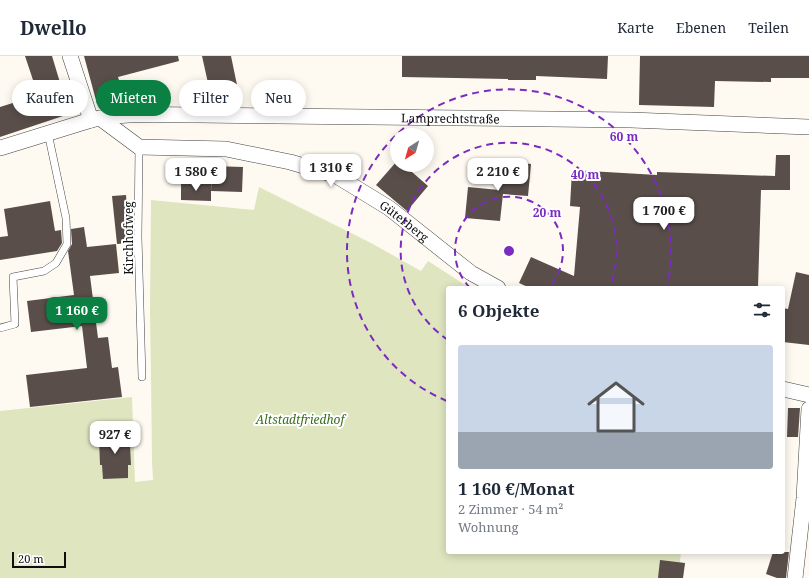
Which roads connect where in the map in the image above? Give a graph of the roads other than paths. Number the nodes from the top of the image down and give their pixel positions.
1 (70, 56) edge
2 (95, 119) junction
3 (809, 127) edge
4 (48, 133) junction
5 (139, 147) junction
6 (0, 148) edge
7 (494, 286) edge
8 (0, 328) edge
9 (142, 376) dead end
10 (785, 389) edge
11 (809, 395) edge
12 (809, 408) edge
13 (806, 499) edge
14 (795, 578) edge

1 - 2 street
2 - 3 street, Lamprechtstraße
2 - 4 street, Lamprechtstraße
2 - 5 street
4 - 6 street, Lamprechtstraße
4 - 8 lane
5 - 7 street, Güterberg
5 - 9 lane, Kirchhofweg
10 - 11 street
12 - 13 street
13 - 14 street

